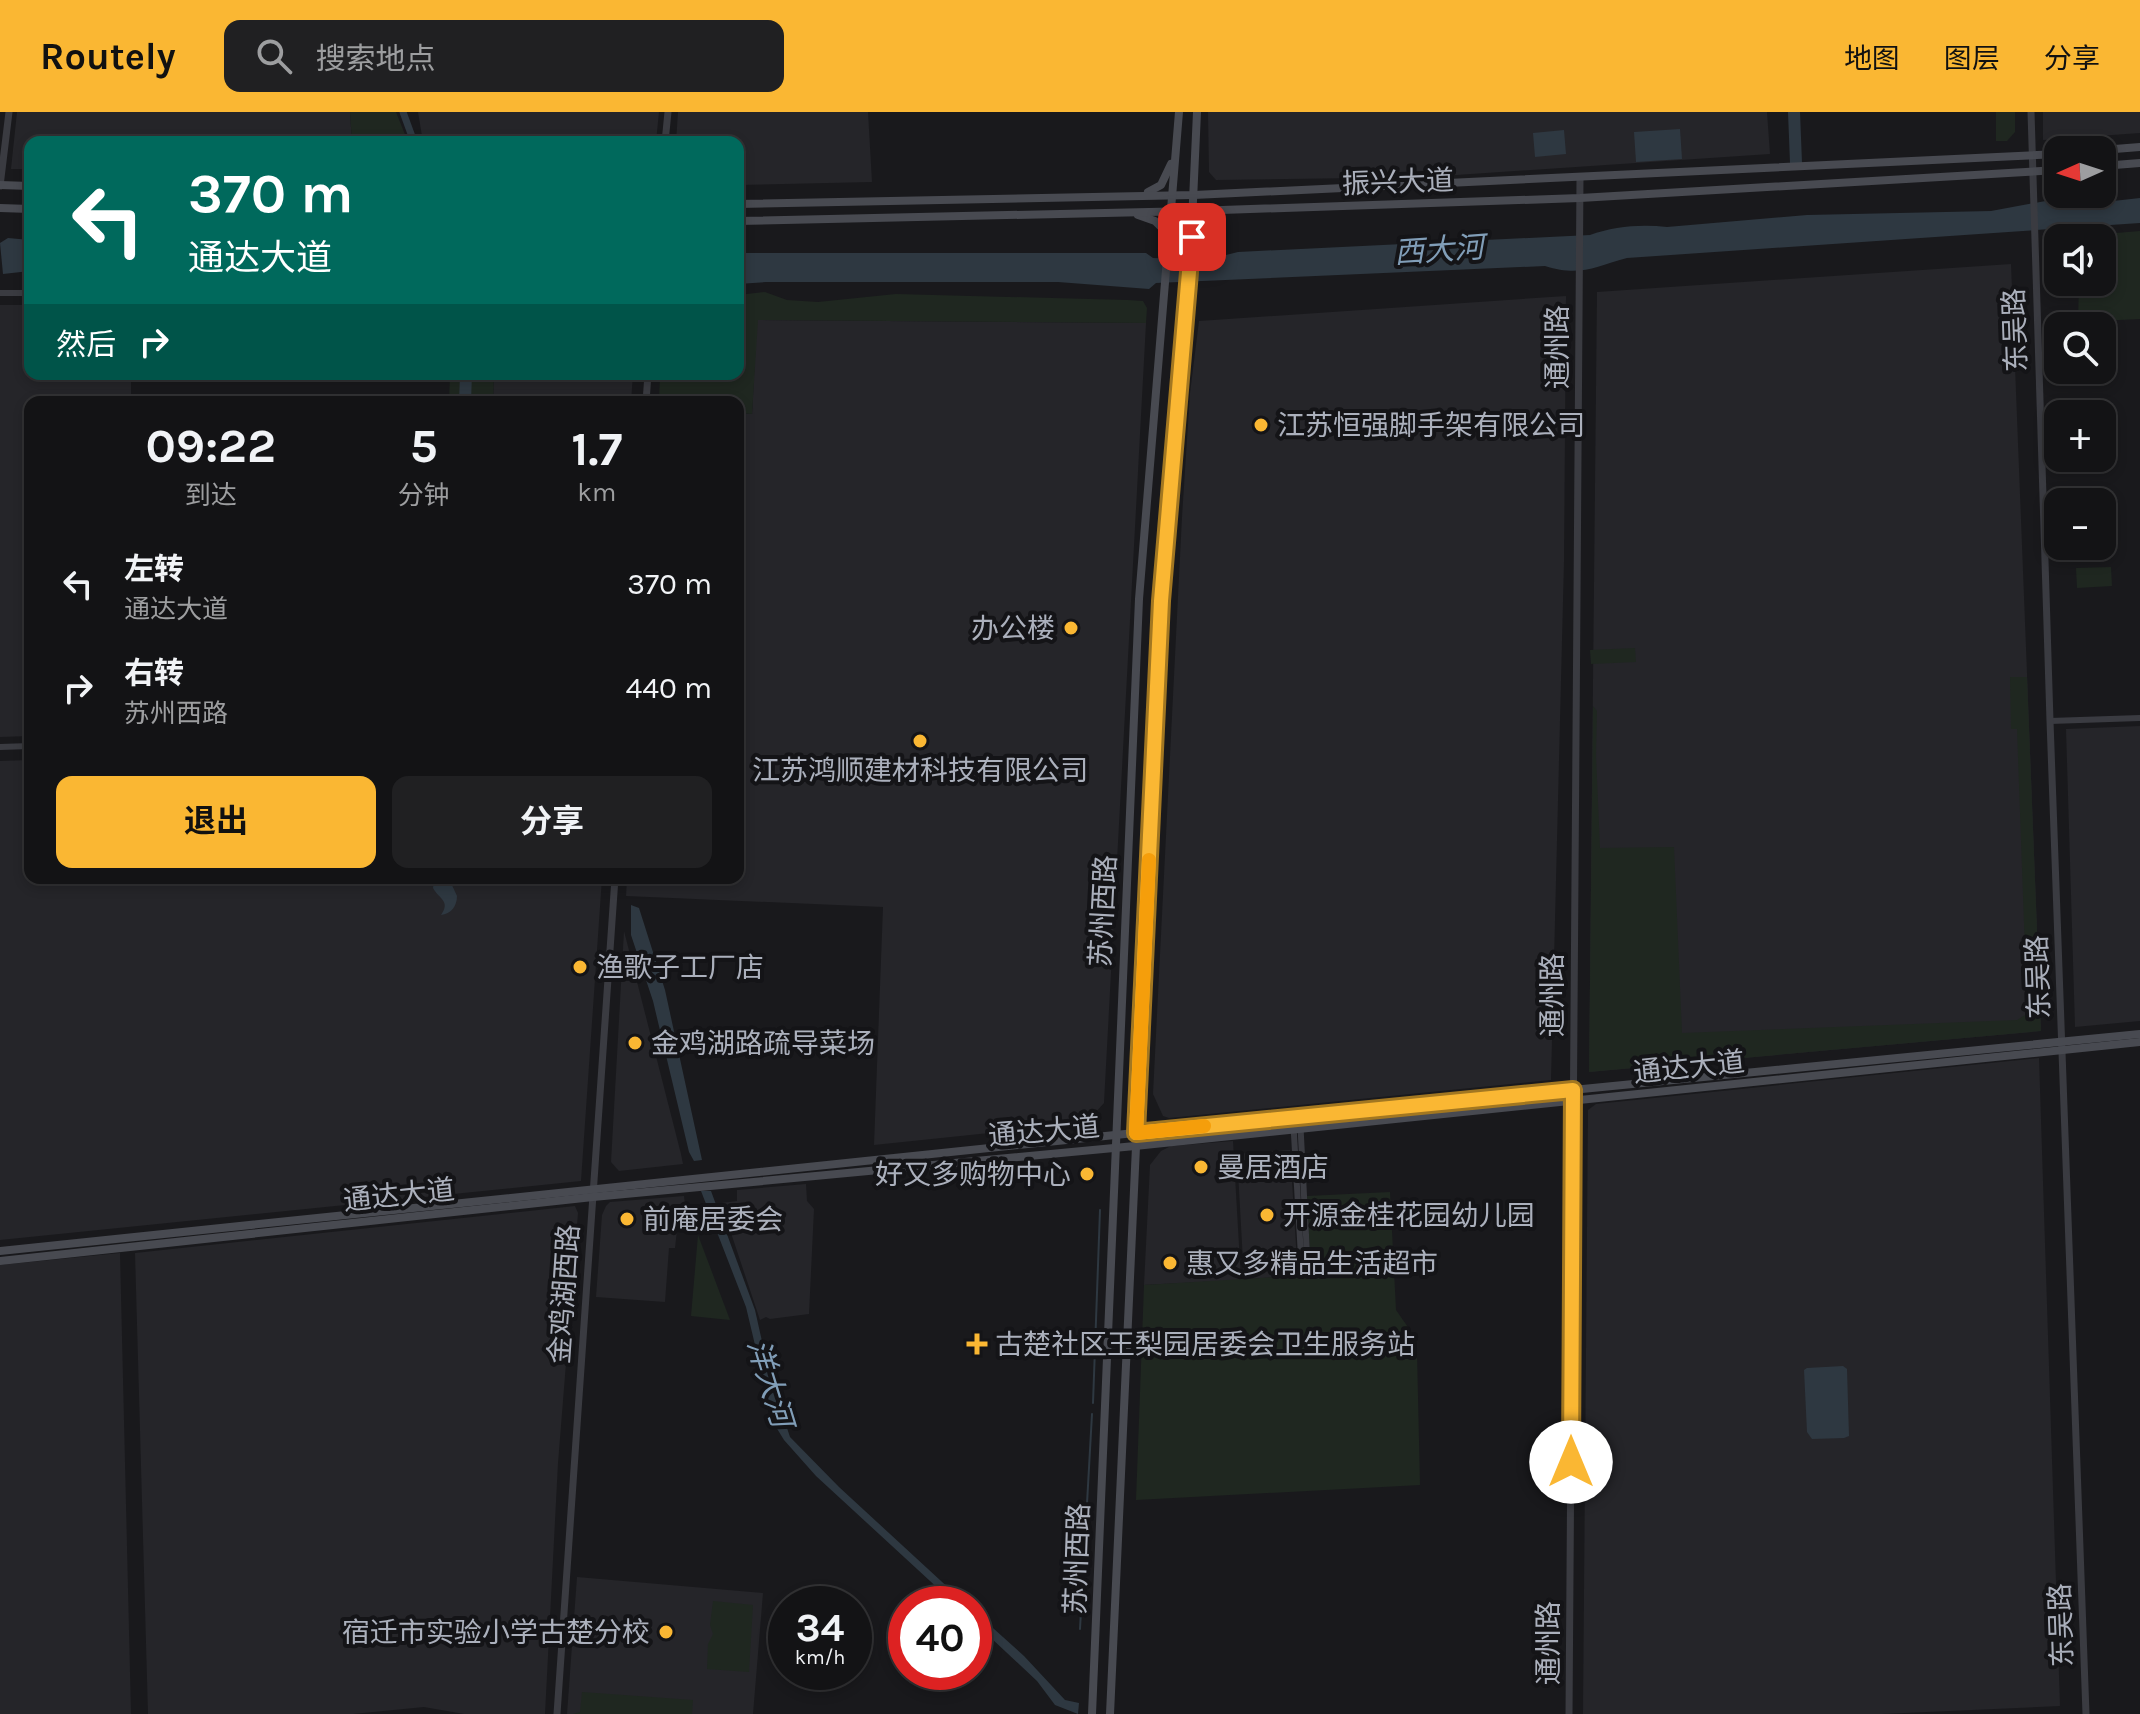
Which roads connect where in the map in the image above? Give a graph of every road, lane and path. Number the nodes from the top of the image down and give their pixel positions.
1 (9, 112) edge
2 (668, 112) edge
3 (1179, 112) edge
4 (1197, 112) edge
5 (2031, 112) edge
6 (666, 136) edge
7 (2140, 147) edge
8 (2116, 149) edge
9 (1175, 152) junction
10 (2044, 155) edge
11 (2031, 156) junction
12 (2140, 163) edge
13 (2116, 165) edge
14 (1174, 167) junction
15 (1194, 170) junction
16 (2044, 171) edge
17 (2032, 172) junction
18 (1580, 178) junction
19 (0, 186) edge
20 (24, 186) edge
21 (1219, 194) junction
22 (1172, 195) junction
23 (1194, 195) junction
24 (1130, 196) junction
25 (1580, 198) junction
26 (744, 204) edge
27 (0, 208) edge
28 (24, 209) edge
29 (1224, 210) junction
30 (1170, 211) junction
31 (1193, 211) junction
32 (1122, 212) junction
33 (744, 221) edge
34 (1169, 238) junction
35 (1192, 241) junction
36 (0, 293) edge
37 (24, 293) edge
38 (2140, 718) edge
39 (2050, 721) junction
40 (24, 746) edge
41 (0, 747) edge
42 (615, 884) edge
43 (2140, 1034) edge
44 (2140, 1042) edge
45 (2063, 1046) junction
46 (1573, 1090) junction
47 (1573, 1101) junction
48 (1296, 1117) junction
49 (1297, 1129) junction
50 (1136, 1133) junction
51 (1115, 1135) junction
52 (1115, 1146) junction
53 (1135, 1146) junction
54 (594, 1192) junction
55 (1302, 1218) junction
56 (0, 1251) edge
57 (0, 1261) edge
58 (557, 1714) edge
59 (1092, 1714) edge
60 (1110, 1714) edge
61 (1569, 1714) edge
62 (2086, 1714) edge

1 - 19 street
2 - 6 street
3 - 9 main road, 苏州西路
4 - 15 main road, 苏州西路
5 - 11 street
7 - 8 main road
9 - 14 main road, 苏州西路
9 - 24 main road
10 - 11 main road, 振兴大道
11 - 17 street
11 - 18 main road, 振兴大道
12 - 13 main road
14 - 15 main road
14 - 22 main road, 苏州西路
15 - 21 main road
15 - 23 main road, 苏州西路
16 - 17 main road, 振兴大道
17 - 25 main road, 振兴大道
17 - 39 street, 东吴路
18 - 21 main road, 振兴大道
18 - 25 street, 通州路
19 - 20 main road
21 - 23 main road, 振兴大道
22 - 23 main road, 振兴大道
22 - 24 main road, 振兴大道
22 - 30 main road, 苏州西路
23 - 31 main road, 苏州西路
24 - 26 main road, 振兴大道
25 - 29 main road, 振兴大道
25 - 46 street, 通州路
27 - 28 main road
29 - 31 main road, 振兴大道
29 - 35 main road
30 - 31 main road, 振兴大道
30 - 32 main road, 振兴大道
30 - 34 main road, 苏州西路
31 - 35 main road, 苏州西路
32 - 33 main road, 振兴大道
32 - 34 main road
34 - 51 main road, 苏州西路
35 - 50 main road, 苏州西路
36 - 37 street
38 - 39 street
39 - 45 street, 东吴路
40 - 41 street
42 - 54 street, 金鸡湖西路
43 - 45 main road, 通达大道
44 - 45 main road, 通达大道
45 - 46 main road, 通达大道
45 - 47 main road, 通达大道
45 - 62 street, 东吴路
46 - 47 street, 通州路
46 - 48 main road, 通达大道
47 - 49 main road, 通达大道
47 - 61 street, 通州路
48 - 49 street
48 - 50 main road, 通达大道
49 - 53 main road, 通达大道
49 - 55 street
50 - 51 main road, 通达大道
50 - 53 main road, 苏州西路
51 - 52 main road, 苏州西路
51 - 54 main road, 通达大道
52 - 53 main road, 通达大道
52 - 54 main road, 通达大道
52 - 59 main road, 苏州西路
53 - 60 main road, 苏州西路
54 - 56 main road, 通达大道
54 - 57 main road, 通达大道
54 - 58 street, 金鸡湖西路
55 - 55 street

